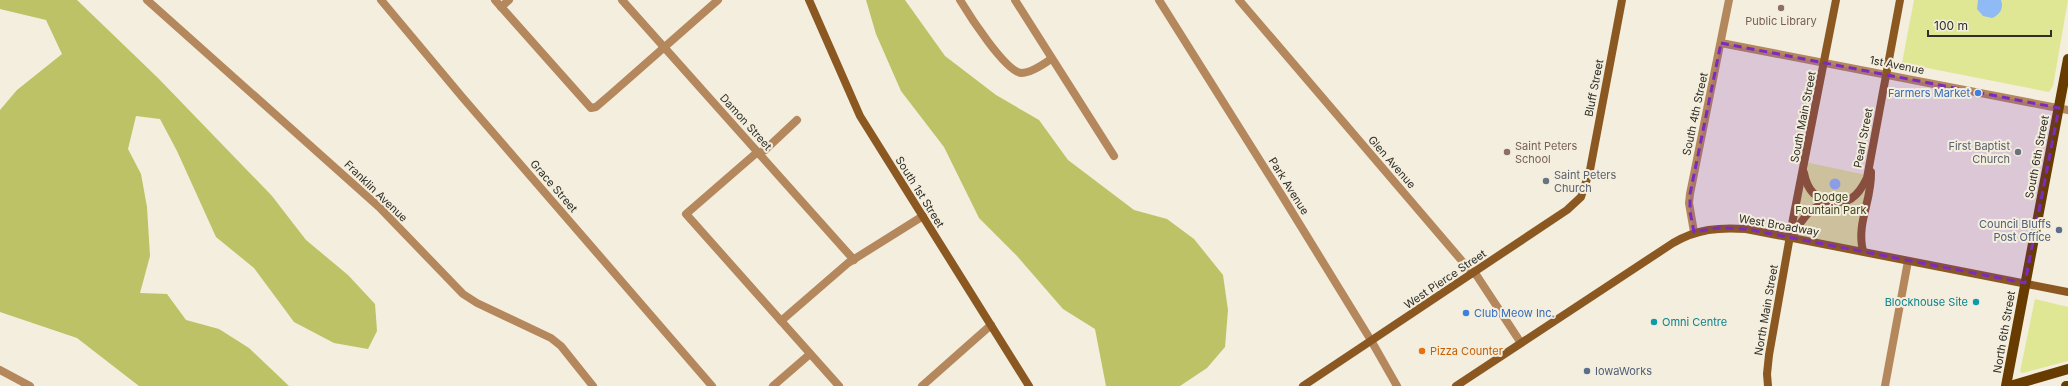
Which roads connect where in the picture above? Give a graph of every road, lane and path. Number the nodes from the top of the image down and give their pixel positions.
1 (147, 0) edge
2 (381, 0) edge
3 (495, 0) edge
4 (509, 0) edge
5 (622, 0) edge
6 (718, 0) edge
7 (810, 0) edge
8 (960, 0) edge
9 (1015, 0) edge
10 (1159, 0) edge
11 (1239, 0) edge
12 (1622, 0) edge
13 (1729, 0) edge
14 (1836, 0) edge
15 (1900, 0) edge
16 (501, 7) junction
17 (1721, 43) junction
18 (664, 47) junction
19 (1051, 59) junction
20 (2068, 60) edge
21 (1825, 63) junction
22 (1886, 74) junction
23 (2063, 109) edge
24 (797, 120) dead end
25 (759, 153) junction
26 (1114, 156) dead end
27 (1871, 161) junction
28 (1804, 167) junction
29 (1588, 180) joint
30 (1839, 203) junction
31 (923, 216) junction
32 (1694, 232) junction
33 (1790, 238) junction
34 (1863, 251) junction
35 (854, 260) junction
36 (1908, 261) junction
37 (1473, 273) junction
38 (2025, 283) junction
39 (2068, 292) edge
40 (781, 321) junction
41 (991, 325) junction
42 (1372, 342) junction
43 (1522, 343) junction
44 (810, 354) junction
45 (2068, 369) edge
46 (0, 370) edge
47 (30, 386) edge
48 (593, 386) edge
49 (712, 386) edge
50 (773, 386) edge
51 (839, 386) edge
52 (922, 386) edge
53 (1029, 386) edge
54 (1303, 386) edge
55 (1397, 386) edge
56 (1456, 386) edge
57 (1768, 386) edge
58 (1885, 386) edge
59 (2006, 386) edge
60 (2010, 386) edge

1 - 48 street, Franklin Avenue
2 - 49 street, Grace Street
3 - 16 street
4 - 16 street
5 - 18 street, Damon Street
6 - 18 street
7 - 31 main road, South 1st Street
8 - 19 street
9 - 19 street
10 - 42 street, Park Avenue
11 - 37 street, Glen Avenue
12 - 29 main road, Bluff Street
13 - 17 street, South 4th Street
14 - 21 main road, South Main Street
15 - 22 main road, Pearl Street
16 - 18 street
17 - 21 street, 1st Avenue
17 - 32 street, South 4th Street
18 - 25 street, Damon Street
19 - 26 street
20 - 23 main road, South 6th Street
21 - 22 street, 1st Avenue
21 - 28 main road, South Main Street
22 - 23 street, 1st Avenue
22 - 27 main road, Pearl Street
23 - 38 main road, South 6th Street
24 - 25 street
25 - 35 street, Damon Street
25 - 40 street
27 - 30 main road, Pearl Street
27 - 34 main road
28 - 30 main road
28 - 33 main road, South Main Street
29 - 37 main road, West Pierce Street
30 - 33 main road, Pearl Street
31 - 35 street
31 - 41 main road, South 1st Street
32 - 33 main road, West Broadway
32 - 43 main road, West Broadway
33 - 34 main road, West Broadway
33 - 57 main road, North Main Street
34 - 36 main road, West Broadway
35 - 40 street
36 - 38 main road, West Broadway
36 - 58 street
37 - 42 main road, West Pierce Street
37 - 43 street, Glen Avenue
38 - 39 main road, West Broadway
38 - 59 main road, North 6th Street
40 - 44 street
41 - 52 street
41 - 53 main road, South 1st Street
42 - 54 main road, West Pierce Street
42 - 55 street, Park Avenue
43 - 56 main road, West Broadway
44 - 50 street
44 - 51 street
45 - 60 main road
46 - 47 street

